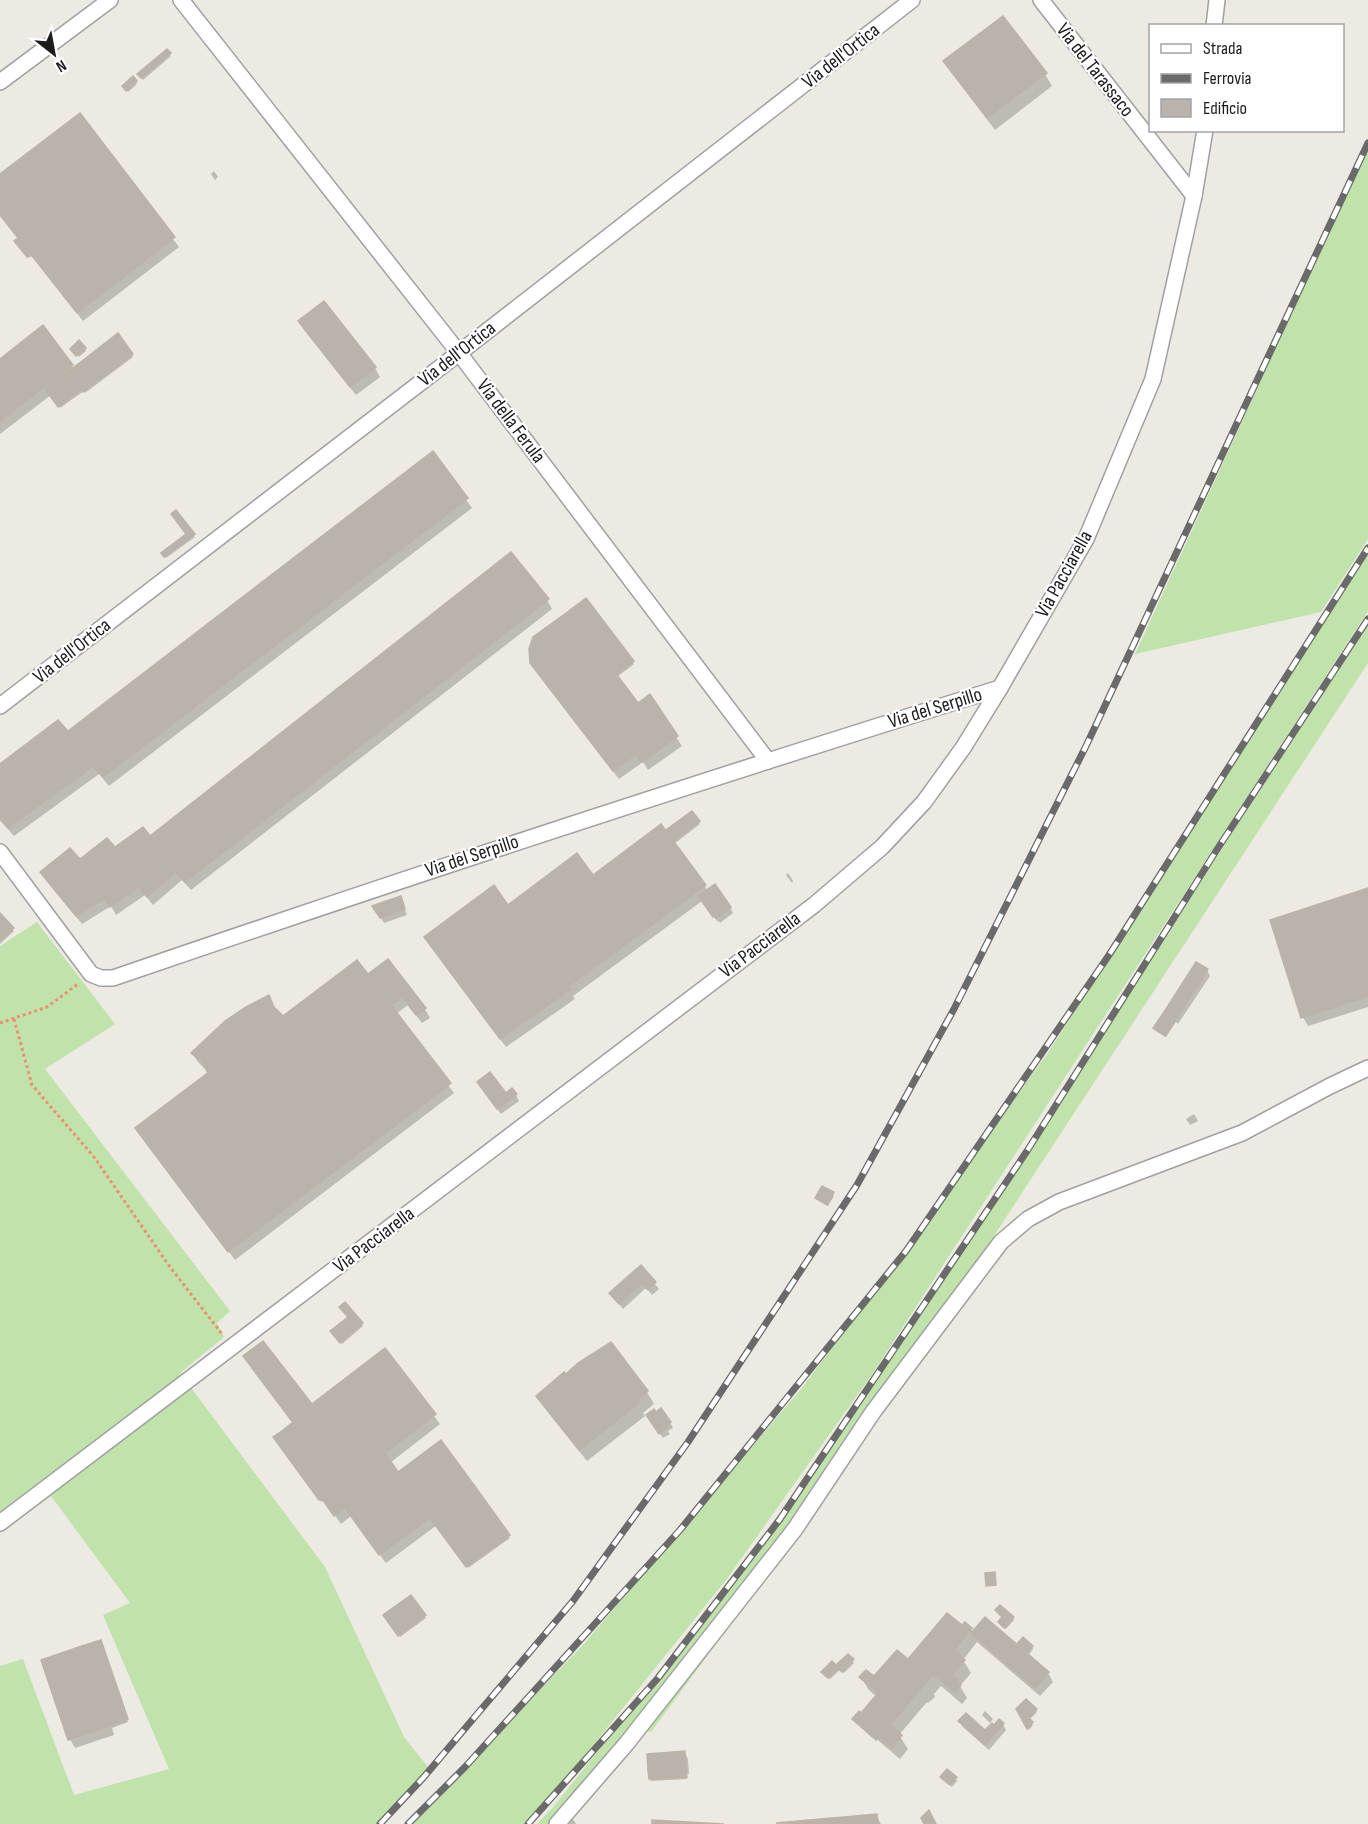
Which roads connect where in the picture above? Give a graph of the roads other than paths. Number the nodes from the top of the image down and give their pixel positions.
1 (110, 0) edge
2 (182, 0) edge
3 (912, 0) edge
4 (1041, 0) edge
5 (1216, 0) edge
6 (1214, 24) edge
7 (0, 82) edge
8 (1204, 132) edge
9 (1194, 196) junction
10 (459, 353) junction
11 (1000, 688) junction
12 (0, 706) edge
13 (768, 761) junction
14 (0, 852) edge
15 (1368, 1068) edge
16 (0, 1523) edge
17 (557, 1824) edge

1 - 7 street
2 - 10 street, Via della Ferula
3 - 10 street, Via dell'Ortica
4 - 9 street, Via del Tarassaco
5 - 6 street
8 - 9 street, Via Pacciarella
9 - 11 street, Via Pacciarella
10 - 12 street, Via dell'Ortica
10 - 13 street, Via della Ferula
11 - 13 street, Via del Serpillo
11 - 16 street, Via Pacciarella
13 - 14 street, Via del Serpillo
15 - 17 street

